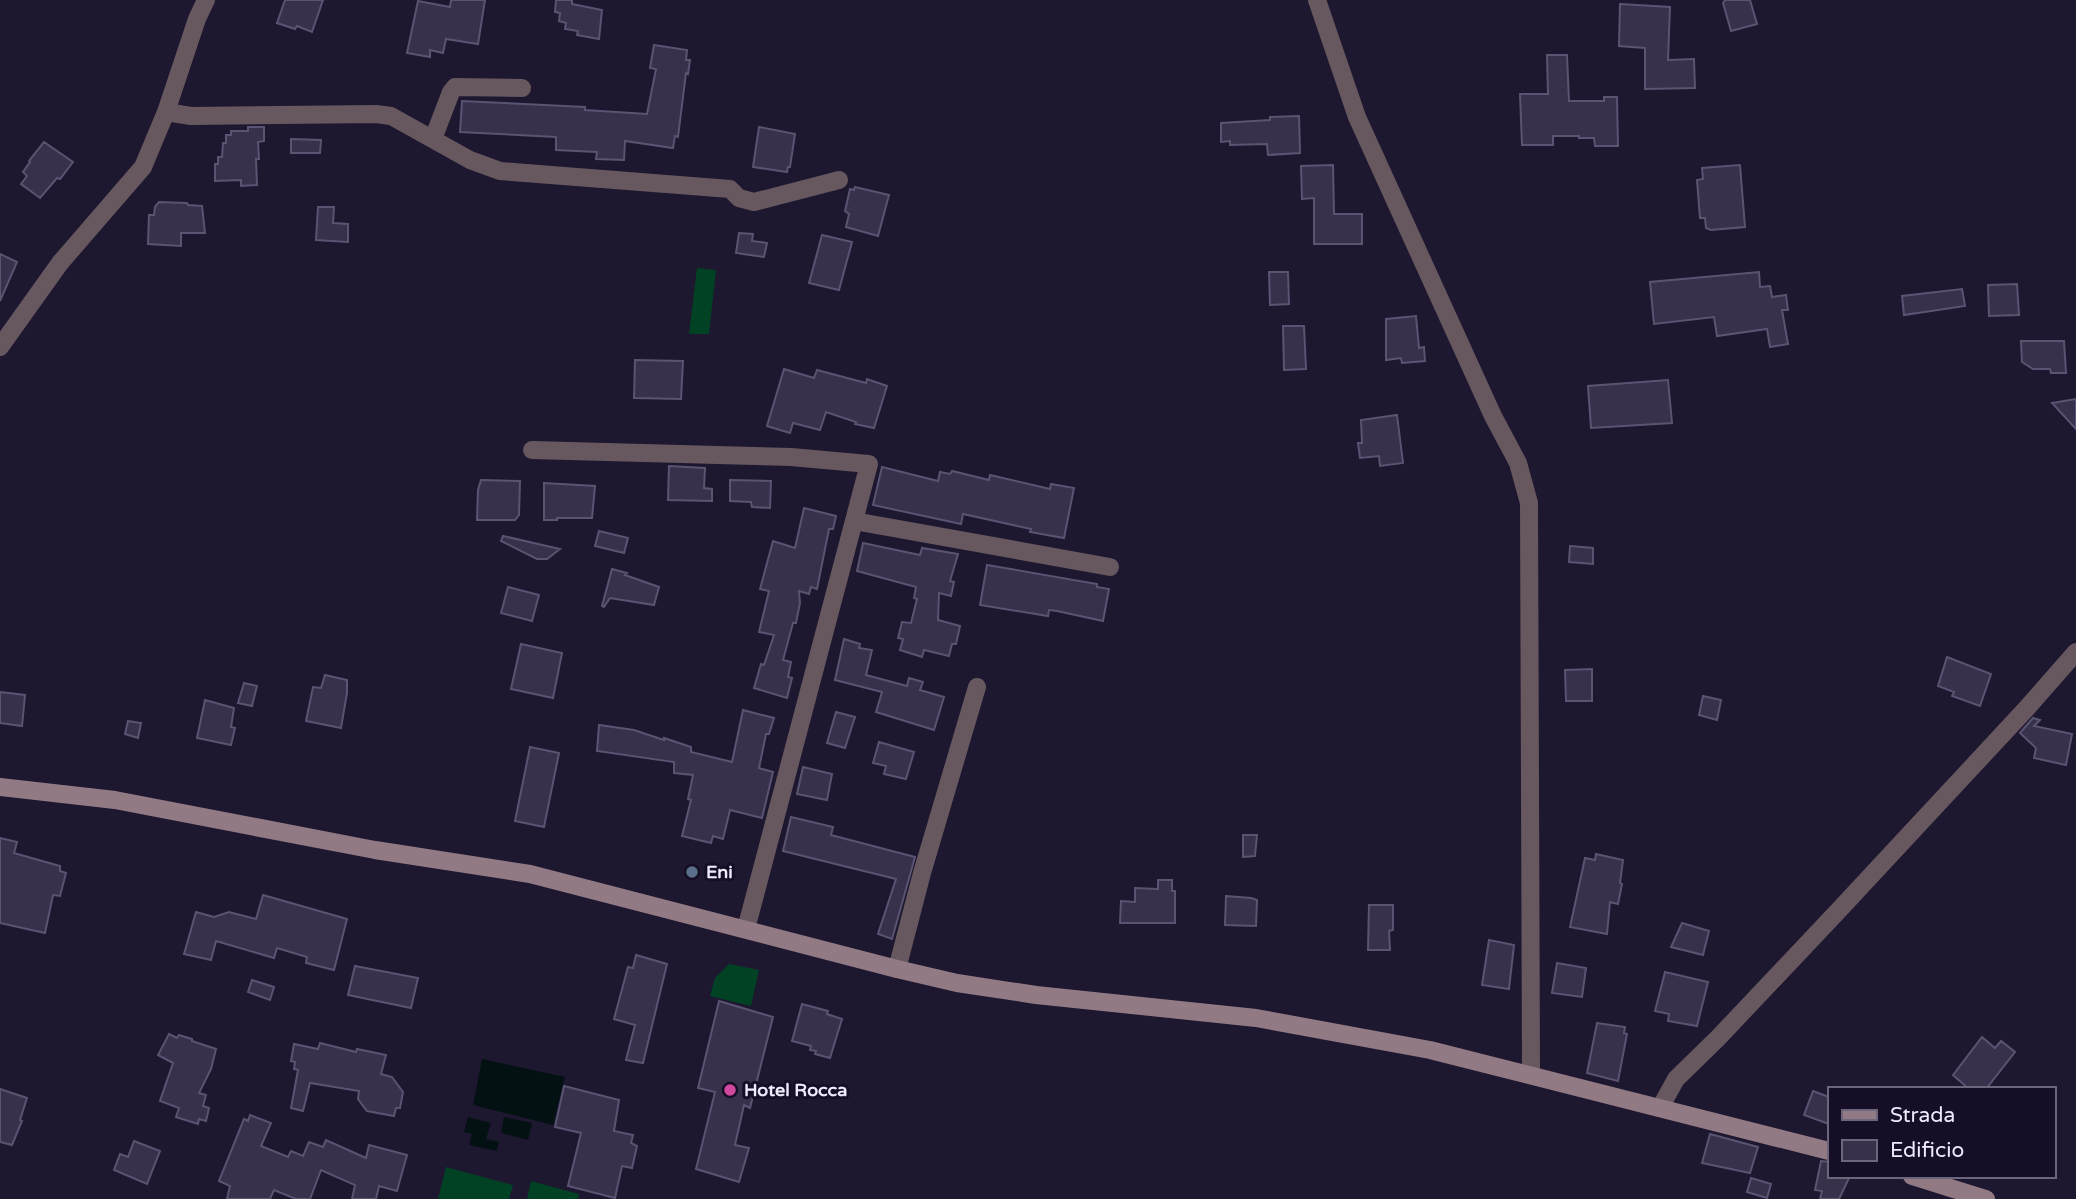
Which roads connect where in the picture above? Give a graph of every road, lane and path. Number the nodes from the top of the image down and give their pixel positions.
1 (206, 0) edge
2 (1318, 0) edge
3 (522, 88) dead end
4 (166, 111) junction
5 (433, 139) junction
6 (839, 180) dead end
7 (0, 346) edge
8 (531, 450) dead end
9 (854, 521) junction
10 (1110, 567) dead end
11 (2076, 652) edge
12 (977, 687) dead end
13 (0, 787) edge
14 (746, 929) junction
15 (897, 970) junction
16 (1531, 1075) junction
17 (1660, 1108) junction
18 (1828, 1152) edge
19 (1918, 1178) edge
20 (1986, 1199) edge

1 - 4 street
2 - 16 street
3 - 5 street
4 - 5 street
4 - 7 street
5 - 6 street
8 - 9 street
9 - 10 street
9 - 14 street
11 - 17 street
12 - 15 street
13 - 14 main road
14 - 15 main road
15 - 16 main road
16 - 17 main road
17 - 18 main road
19 - 20 main road

